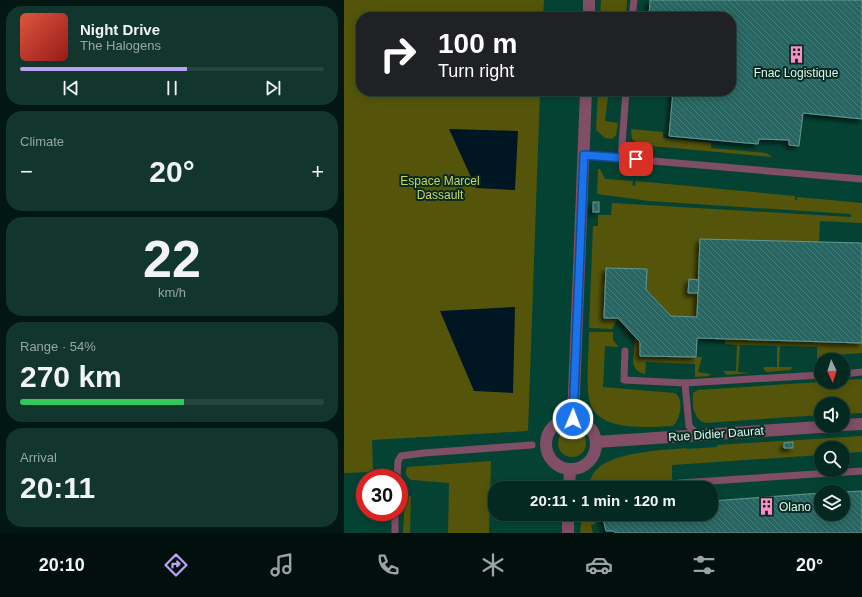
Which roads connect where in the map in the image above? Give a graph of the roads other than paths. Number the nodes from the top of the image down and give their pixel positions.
1 (589, 0) edge
2 (634, 0) edge
3 (589, 12) edge
4 (633, 12) edge
5 (586, 96) edge
6 (626, 96) edge
7 (584, 155) junction
8 (621, 158) junction
9 (862, 179) edge
10 (625, 351) dead end
11 (862, 372) edge
12 (850, 373) edge
13 (814, 375) edge
14 (685, 383) junction
15 (573, 419) junction
16 (862, 424) edge
17 (850, 425) edge
18 (814, 428) edge
19 (699, 436) junction
20 (596, 442) junction
21 (532, 445) dead end
22 (398, 469) edge
23 (570, 469) junction
24 (862, 472) edge
25 (569, 481) edge
26 (712, 481) edge
27 (396, 521) edge
28 (568, 521) edge
29 (395, 533) edge
30 (568, 533) edge

1 - 3 street
2 - 4 lane
5 - 7 street
6 - 8 lane
7 - 8 lane
7 - 15 street
8 - 9 lane
10 - 14 lane
11 - 12 lane
13 - 14 lane
14 - 19 lane
15 - 20 street
15 - 23 street
16 - 17 street
18 - 19 street, Rue Didier Daurat
19 - 20 street, Rue Didier Daurat
20 - 23 street
21 - 22 lane
23 - 25 street
24 - 26 lane
27 - 29 lane
28 - 30 street

